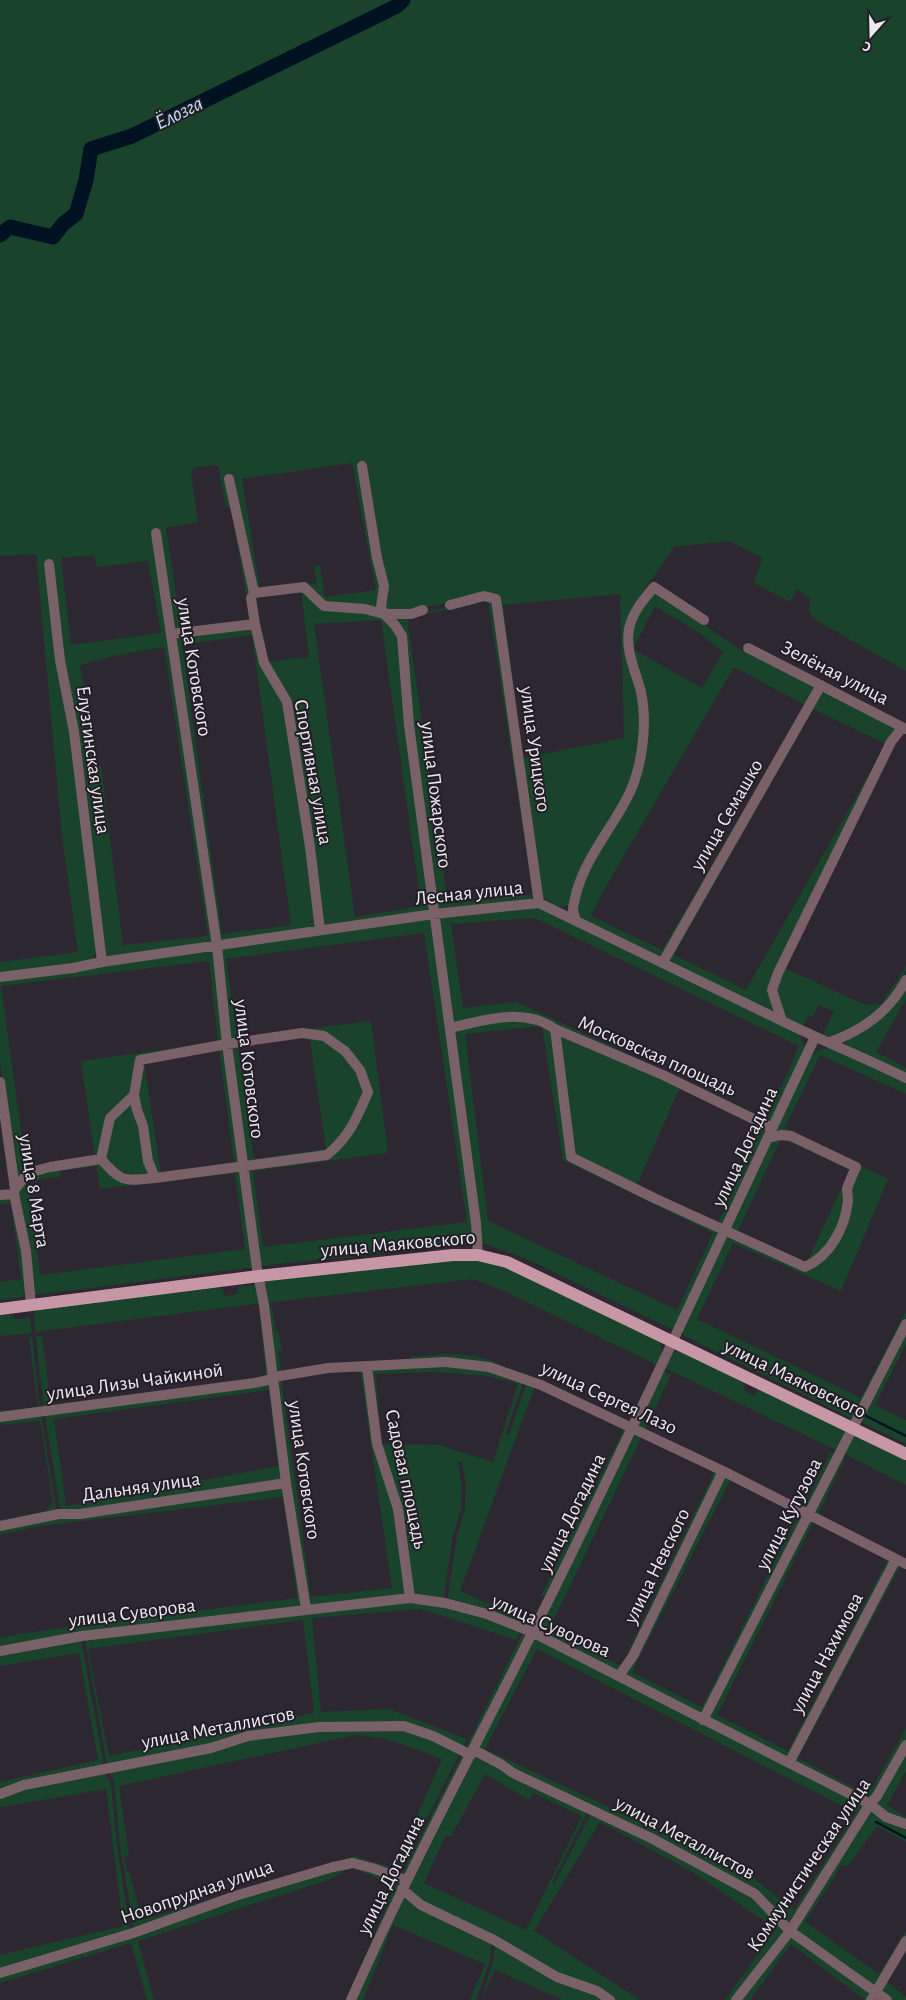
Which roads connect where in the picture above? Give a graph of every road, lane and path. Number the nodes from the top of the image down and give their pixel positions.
1 (362, 466) dead end
2 (229, 479) dead end
3 (156, 534) dead end
4 (50, 564) dead end
5 (254, 593) junction
6 (450, 605) dead end
7 (423, 610) dead end
8 (384, 614) junction
9 (704, 620) dead end
10 (255, 624) junction
11 (171, 634) junction
12 (748, 648) dead end
13 (821, 685) junction
14 (904, 728) edge
15 (539, 903) junction
16 (573, 908) junction
17 (560, 912) junction
18 (434, 914) junction
19 (576, 920) junction
20 (320, 930) junction
21 (217, 946) junction
22 (102, 962) junction
23 (663, 962) junction
24 (0, 976) edge
25 (906, 980) edge
26 (782, 1021) junction
27 (450, 1028) junction
28 (555, 1029) junction
29 (815, 1037) junction
30 (830, 1042) junction
31 (227, 1044) junction
32 (906, 1078) edge
33 (0, 1082) edge
34 (134, 1094) junction
35 (770, 1133) junction
36 (100, 1159) junction
37 (244, 1165) junction
38 (155, 1178) junction
39 (14, 1191) junction
40 (0, 1195) edge
41 (725, 1232) junction
42 (478, 1255) junction
43 (258, 1276) junction
44 (31, 1305) junction
45 (0, 1309) edge
46 (906, 1324) edge
47 (673, 1342) junction
48 (367, 1367) junction
49 (274, 1376) junction
50 (0, 1417) edge
51 (633, 1428) junction
52 (852, 1428) junction
53 (906, 1454) edge
54 (723, 1471) junction
55 (286, 1483) junction
56 (809, 1514) junction
57 (0, 1526) edge
58 (896, 1559) junction
59 (906, 1564) edge
60 (410, 1598) junction
61 (306, 1609) junction
62 (532, 1632) junction
63 (0, 1651) edge
64 (620, 1676) junction
65 (703, 1720) junction
66 (906, 1745) edge
67 (472, 1752) junction
68 (789, 1763) junction
69 (0, 1794) edge
70 (870, 1804) junction
71 (906, 1824) edge
72 (404, 1885) junction
73 (790, 1932) junction
74 (906, 1941) edge
75 (0, 1973) edge
76 (874, 1995) edge
77 (351, 2000) edge
78 (610, 2000) edge
79 (736, 2000) edge
80 (887, 2000) edge

1 - 8 street
2 - 5 street, Спортивная улица
3 - 11 street, улица Котовского
4 - 22 street, Елузгинская улица
5 - 8 street
5 - 10 street, Спортивная улица
6 - 15 street, улица Урицкого
7 - 8 street
8 - 18 street, улица Пожарского
9 - 16 street
10 - 11 street
10 - 20 street, Спортивная улица
11 - 21 street, улица Котовского
12 - 13 street, Зелёная улица
13 - 14 street, Зелёная улица
13 - 23 street, улица Семашко
14 - 26 street
15 - 17 street, Лесная улица
15 - 18 street, Лесная улица
16 - 17 street
16 - 19 street
17 - 19 street, Лесная улица
18 - 20 street, Лесная улица
18 - 27 street, улица Пожарского
19 - 23 street, Лесная улица
20 - 21 street, Лесная улица
21 - 22 street, Лесная улица
21 - 31 street, улица Котовского
22 - 24 street, Лесная улица
23 - 26 street, Лесная улица
25 - 30 street
26 - 29 street, Лесная улица
27 - 28 street, Московская площадь
27 - 42 street, улица Пожарского
28 - 35 street, Московская площадь
28 - 41 street, Московская площадь
29 - 30 street, Лесная улица
29 - 35 street, улица Догадина
30 - 32 street, Лесная улица
31 - 34 street
31 - 37 street, улица Котовского
31 - 37 street
33 - 39 street, улица 8 Марта
34 - 36 street
34 - 38 street
35 - 41 street, улица Догадина
35 - 41 street
36 - 38 street
36 - 39 street
37 - 38 street
37 - 43 street, улица Котовского
39 - 40 street
39 - 44 street, улица 8 Марта
41 - 47 street, улица Догадина
42 - 43 main road, улица Маяковского
42 - 47 main road, улица Маяковского
43 - 44 main road, улица Маяковского
43 - 49 street, улица Котовского
44 - 45 main road, улица Маяковского
46 - 52 street, улица Кутузова
47 - 51 street, улица Догадина
47 - 52 main road, улица Маяковского
48 - 49 street, улица Сергея Лазо
48 - 51 street, улица Сергея Лазо
48 - 60 street, Садовая площадь
49 - 50 street, улица Лизы Чайкиной
49 - 55 street, улица Котовского
51 - 54 street, улица Сергея Лазо
51 - 62 street, улица Догадина
52 - 53 main road, улица Маяковского
52 - 56 street, улица Кутузова
54 - 56 street, улица Сергея Лазо
54 - 64 street, улица Невского
55 - 57 street, Дальняя улица
55 - 61 street, улица Котовского
56 - 58 street, улица Сергея Лазо
56 - 65 street, улица Кутузова
58 - 59 street, улица Сергея Лазо
58 - 68 street, улица Нахимова
60 - 61 street, улица Суворова
60 - 62 street, улица Суворова
61 - 63 street, улица Суворова
62 - 64 street, улица Суворова
62 - 67 street, улица Догадина
64 - 65 street, улица Суворова
65 - 68 street, улица Суворова
66 - 70 street, Коммунистическая улица
67 - 69 street, улица Металлистов
67 - 72 street, улица Догадина
67 - 73 street, улица Металлистов
68 - 70 street, улица Суворова
70 - 71 street, улица Суворова
70 - 73 street, Коммунистическая улица
72 - 75 street, Новопрудная улица
72 - 77 street, улица Догадина
72 - 78 street, Новопрудная улица
73 - 76 street, улица Металлистов
73 - 79 street, Коммунистическая улица
74 - 76 street
76 - 80 street, улица Металлистов

